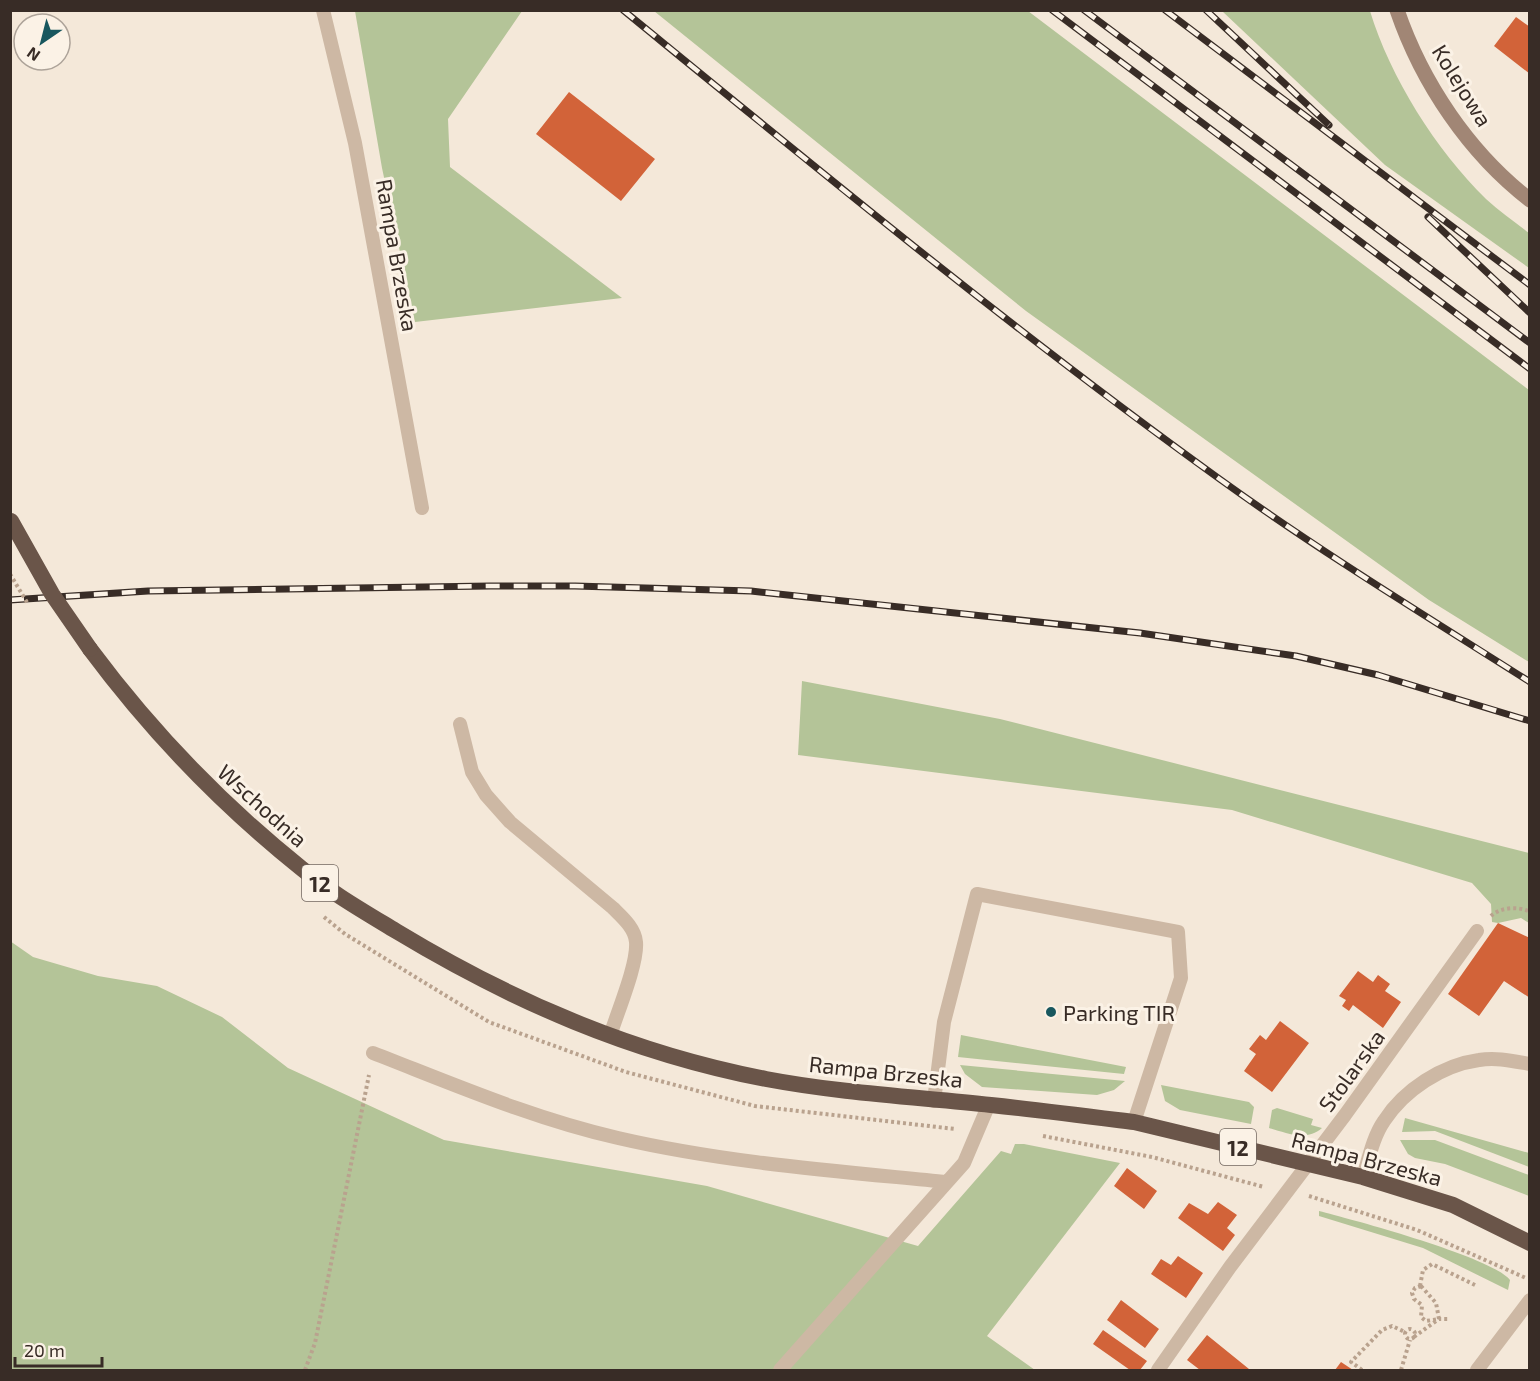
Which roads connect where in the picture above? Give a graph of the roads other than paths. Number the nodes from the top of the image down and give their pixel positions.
1 (323, 10) edge
2 (1397, 10) edge
3 (1530, 200) edge
4 (422, 508) dead end
5 (11, 520) edge
6 (460, 724) dead end
7 (1477, 931) road end
8 (610, 1036) junction
9 (373, 1053) road end
10 (1530, 1064) edge
11 (934, 1101) junction
12 (989, 1104) junction
13 (1134, 1122) junction
14 (1306, 1164) junction
15 (1363, 1177) junction
16 (948, 1182) junction
17 (1530, 1243) edge
18 (1530, 1300) edge
19 (780, 1371) edge
20 (1158, 1371) edge
21 (1477, 1371) edge

1 - 4 lane, Rampa Brzeska
2 - 3 main road, Kolejowa
5 - 8 highway, Wschodnia / 12, bridge
6 - 8 lane
7 - 14 lane, Stolarska
8 - 11 highway, Rampa Brzeska / 12
9 - 16 lane
10 - 15 lane
11 - 12 highway, Rampa Brzeska / 12
11 - 13 lane
12 - 13 highway, Rampa Brzeska / 12
12 - 16 lane
13 - 14 highway, Rampa Brzeska / 12
14 - 15 highway, Rampa Brzeska / 12
14 - 20 lane, Stolarska
15 - 17 highway, Rampa Brzeska / 12
16 - 19 lane
18 - 21 lane

